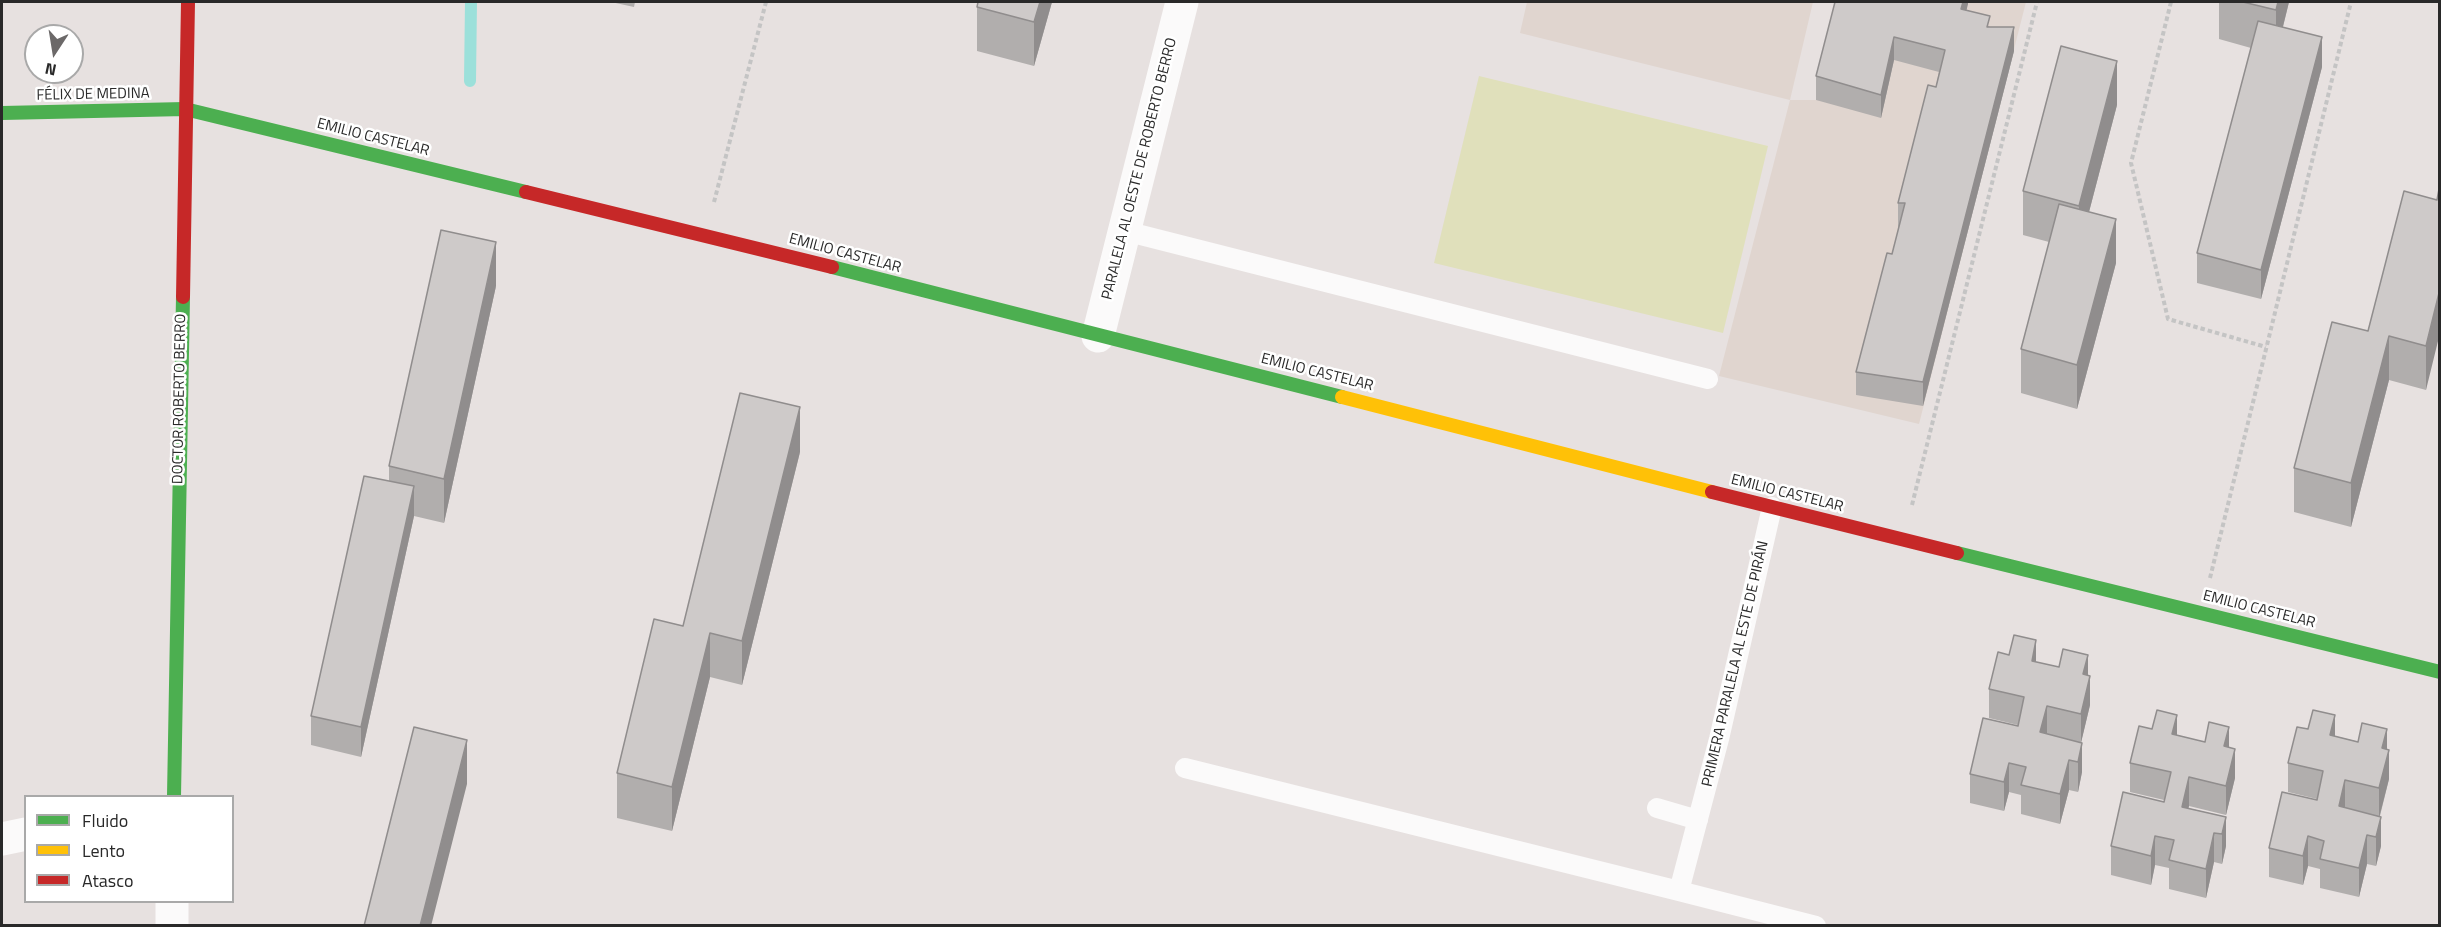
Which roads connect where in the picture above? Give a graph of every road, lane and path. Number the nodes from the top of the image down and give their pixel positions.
1 (188, 2) edge
2 (766, 2) edge
3 (1182, 2) edge
4 (2037, 2) edge
5 (2171, 2) edge
6 (2351, 2) edge
7 (185, 109) junction
8 (2, 113) edge
9 (1125, 231) junction
10 (705, 235) junction
11 (1098, 336) junction
12 (2266, 346) junction
13 (1708, 378) dead end
14 (1772, 507) junction
15 (1904, 540) junction
16 (2201, 613) junction
17 (2439, 672) edge
18 (1185, 768) dead end
19 (174, 795) edge
20 (1657, 808) dead end
21 (1698, 819) junction
22 (24, 834) edge
23 (2, 839) edge
24 (1678, 891) junction
25 (172, 903) edge
26 (1815, 925) edge
27 (172, 926) edge

1 - 7 street, DOCTOR ROBERTO BERRO
2 - 10 path
3 - 9 street, PARALELA AL OESTE DE ROBERTO BERRO
4 - 15 path
5 - 12 path
6 - 12 path
7 - 8 street, FÉLIX DE MEDINA
7 - 10 street, EMILIO CASTELAR
7 - 19 street, DOCTOR ROBERTO BERRO
9 - 11 street, PARALELA AL OESTE DE ROBERTO BERRO
9 - 13 lane
10 - 11 street, EMILIO CASTELAR
11 - 14 street, EMILIO CASTELAR
12 - 16 path
14 - 15 street, EMILIO CASTELAR
14 - 21 lane, PRIMERA PARALELA AL ESTE DE PIRÁN
15 - 16 street, EMILIO CASTELAR
16 - 17 street, EMILIO CASTELAR
18 - 24 lane
20 - 21 lane
21 - 24 lane, PRIMERA PARALELA AL ESTE DE PIRÁN
22 - 23 street
24 - 26 lane
25 - 27 street

